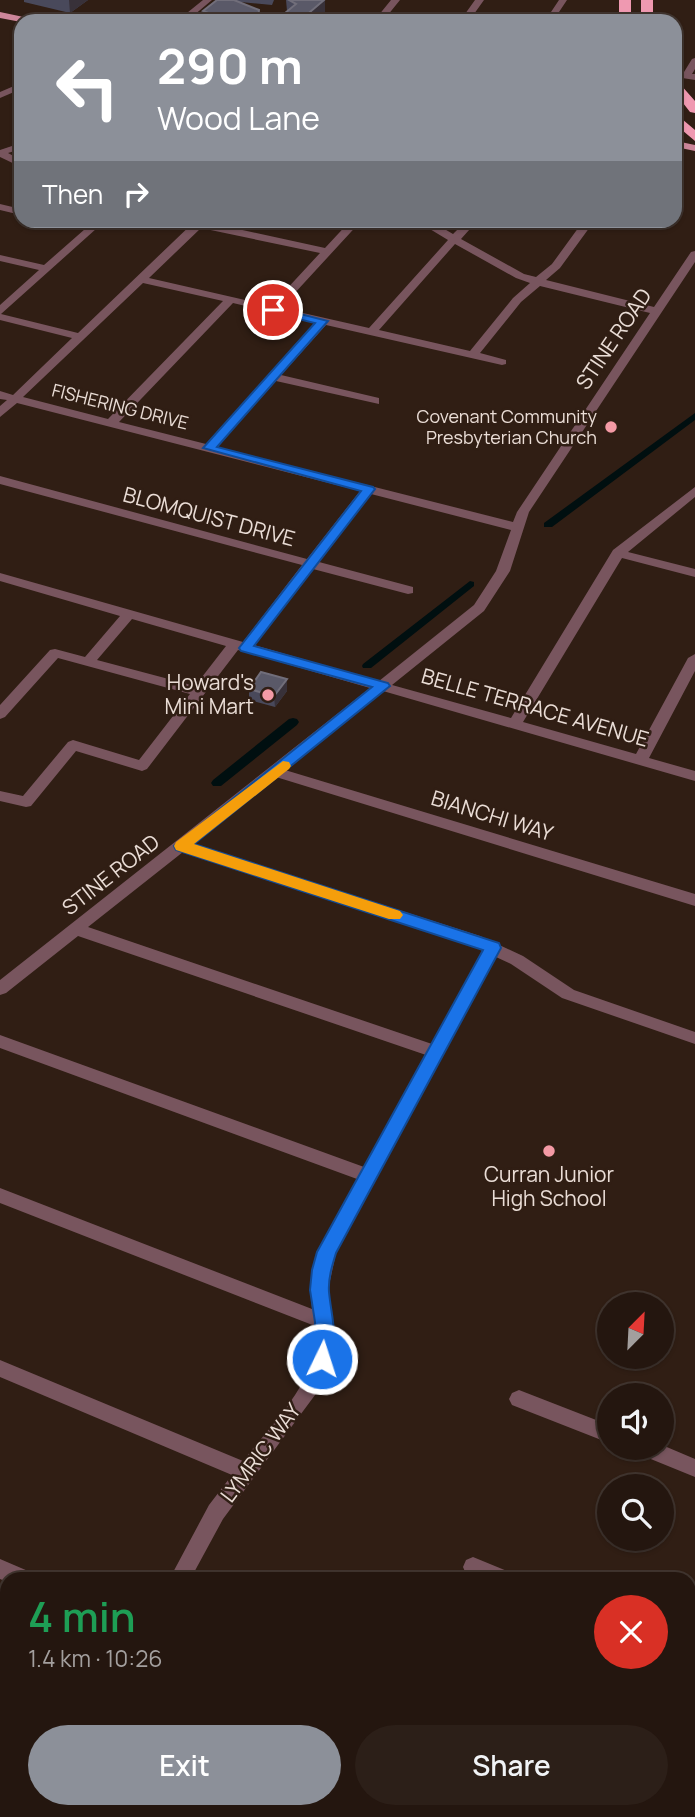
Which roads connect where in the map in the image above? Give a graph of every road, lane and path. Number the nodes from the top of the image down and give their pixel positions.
1 (208, 0) edge
2 (396, 0) edge
3 (480, 0) edge
4 (190, 14) edge
5 (385, 14) edge
6 (469, 14) edge
7 (695, 61) edge
8 (685, 76) edge
9 (682, 94) edge
10 (695, 109) edge
11 (682, 124) edge
12 (695, 137) edge
13 (93, 228) edge
14 (195, 228) edge
15 (226, 228) edge
16 (350, 228) edge
17 (434, 228) edge
18 (465, 228) edge
19 (584, 228) edge
20 (454, 239) junction
21 (328, 252) junction
22 (695, 254) edge
23 (0, 258) edge
24 (47, 269) junction
25 (141, 279) junction
26 (538, 282) junction
27 (230, 300) junction
28 (0, 310) edge
29 (273, 310) junction
30 (658, 311) junction
31 (0, 317) edge
32 (323, 321) junction
33 (371, 333) junction
34 (81, 337) junction
35 (472, 356) junction
36 (502, 362) dead end
37 (273, 377) junction
38 (0, 395) edge
39 (16, 398) junction
40 (375, 401) dead end
41 (0, 413) edge
42 (111, 423) junction
43 (209, 448) junction
44 (0, 480) edge
45 (369, 489) junction
46 (692, 497) edge
47 (516, 527) junction
48 (618, 553) junction
49 (310, 564) junction
50 (695, 573) edge
51 (0, 576) edge
52 (408, 590) dead end
53 (130, 613) junction
54 (240, 646) junction
55 (695, 658) edge
56 (89, 661) junction
57 (383, 686) junction
58 (199, 692) junction
59 (0, 714) edge
60 (515, 723) junction
61 (641, 759) junction
62 (276, 772) junction
63 (695, 776) edge
64 (0, 796) edge
65 (181, 846) junction
66 (695, 900) edge
67 (76, 929) junction
68 (493, 948) junction
69 (0, 989) edge
70 (695, 1038) edge
71 (0, 1041) edge
72 (436, 1052) junction
73 (368, 1176) junction
74 (0, 1195) edge
75 (325, 1322) junction
76 (0, 1368) edge
77 (519, 1399) dead end
78 (597, 1429) edge
79 (674, 1460) edge
80 (695, 1468) edge
81 (247, 1472) junction
82 (472, 1567) dead end
83 (183, 1572) edge
84 (485, 1572) edge

1 - 4 street
2 - 5 street
3 - 6 street
7 - 8 street
9 - 10 highway
11 - 12 highway
13 - 24 street
14 - 25 street
15 - 21 street
16 - 21 street
17 - 20 street
18 - 20 street
19 - 26 street
20 - 26 street
20 - 33 street
21 - 29 street
22 - 30 street, STINE ROAD
23 - 24 street
24 - 28 street
25 - 27 street
25 - 34 street
26 - 30 street
26 - 35 street
27 - 29 street
27 - 42 street
29 - 32 street
30 - 47 street, STINE ROAD
31 - 34 street
32 - 33 street
32 - 37 street
33 - 35 street
34 - 39 street
35 - 36 street
37 - 40 street
37 - 43 street
38 - 39 street, FISHERING DRIVE
39 - 41 street
39 - 42 street, FISHERING DRIVE
42 - 43 street, FISHERING DRIVE
43 - 45 street, FISHERING DRIVE
44 - 49 street, BLOMQUIST DRIVE
45 - 47 street, FISHERING DRIVE
45 - 49 street
46 - 48 street
47 - 57 street, STINE ROAD
48 - 50 street
48 - 60 street
49 - 52 street, BLOMQUIST DRIVE
49 - 54 street
51 - 53 street, BELLE TERRACE AVENUE
53 - 54 street, BELLE TERRACE AVENUE
53 - 56 street
54 - 57 street, BELLE TERRACE AVENUE
54 - 58 street
55 - 61 street
56 - 58 street
56 - 59 street
57 - 60 street, BELLE TERRACE AVENUE
57 - 62 street, STINE ROAD
58 - 64 street
60 - 61 street, BELLE TERRACE AVENUE
61 - 63 street, BELLE TERRACE AVENUE
62 - 65 street, STINE ROAD
62 - 66 street, BIANCHI WAY
65 - 67 street, STINE ROAD
65 - 68 street
67 - 69 street, STINE ROAD
67 - 72 street
68 - 70 street
68 - 72 street, LYMRIC WAY
71 - 73 street
72 - 73 street, LYMRIC WAY
73 - 75 street, LYMRIC WAY
74 - 75 street
75 - 81 street, LYMRIC WAY
76 - 81 street
77 - 78 street
79 - 80 street
81 - 83 street, LYMRIC WAY
82 - 84 street

